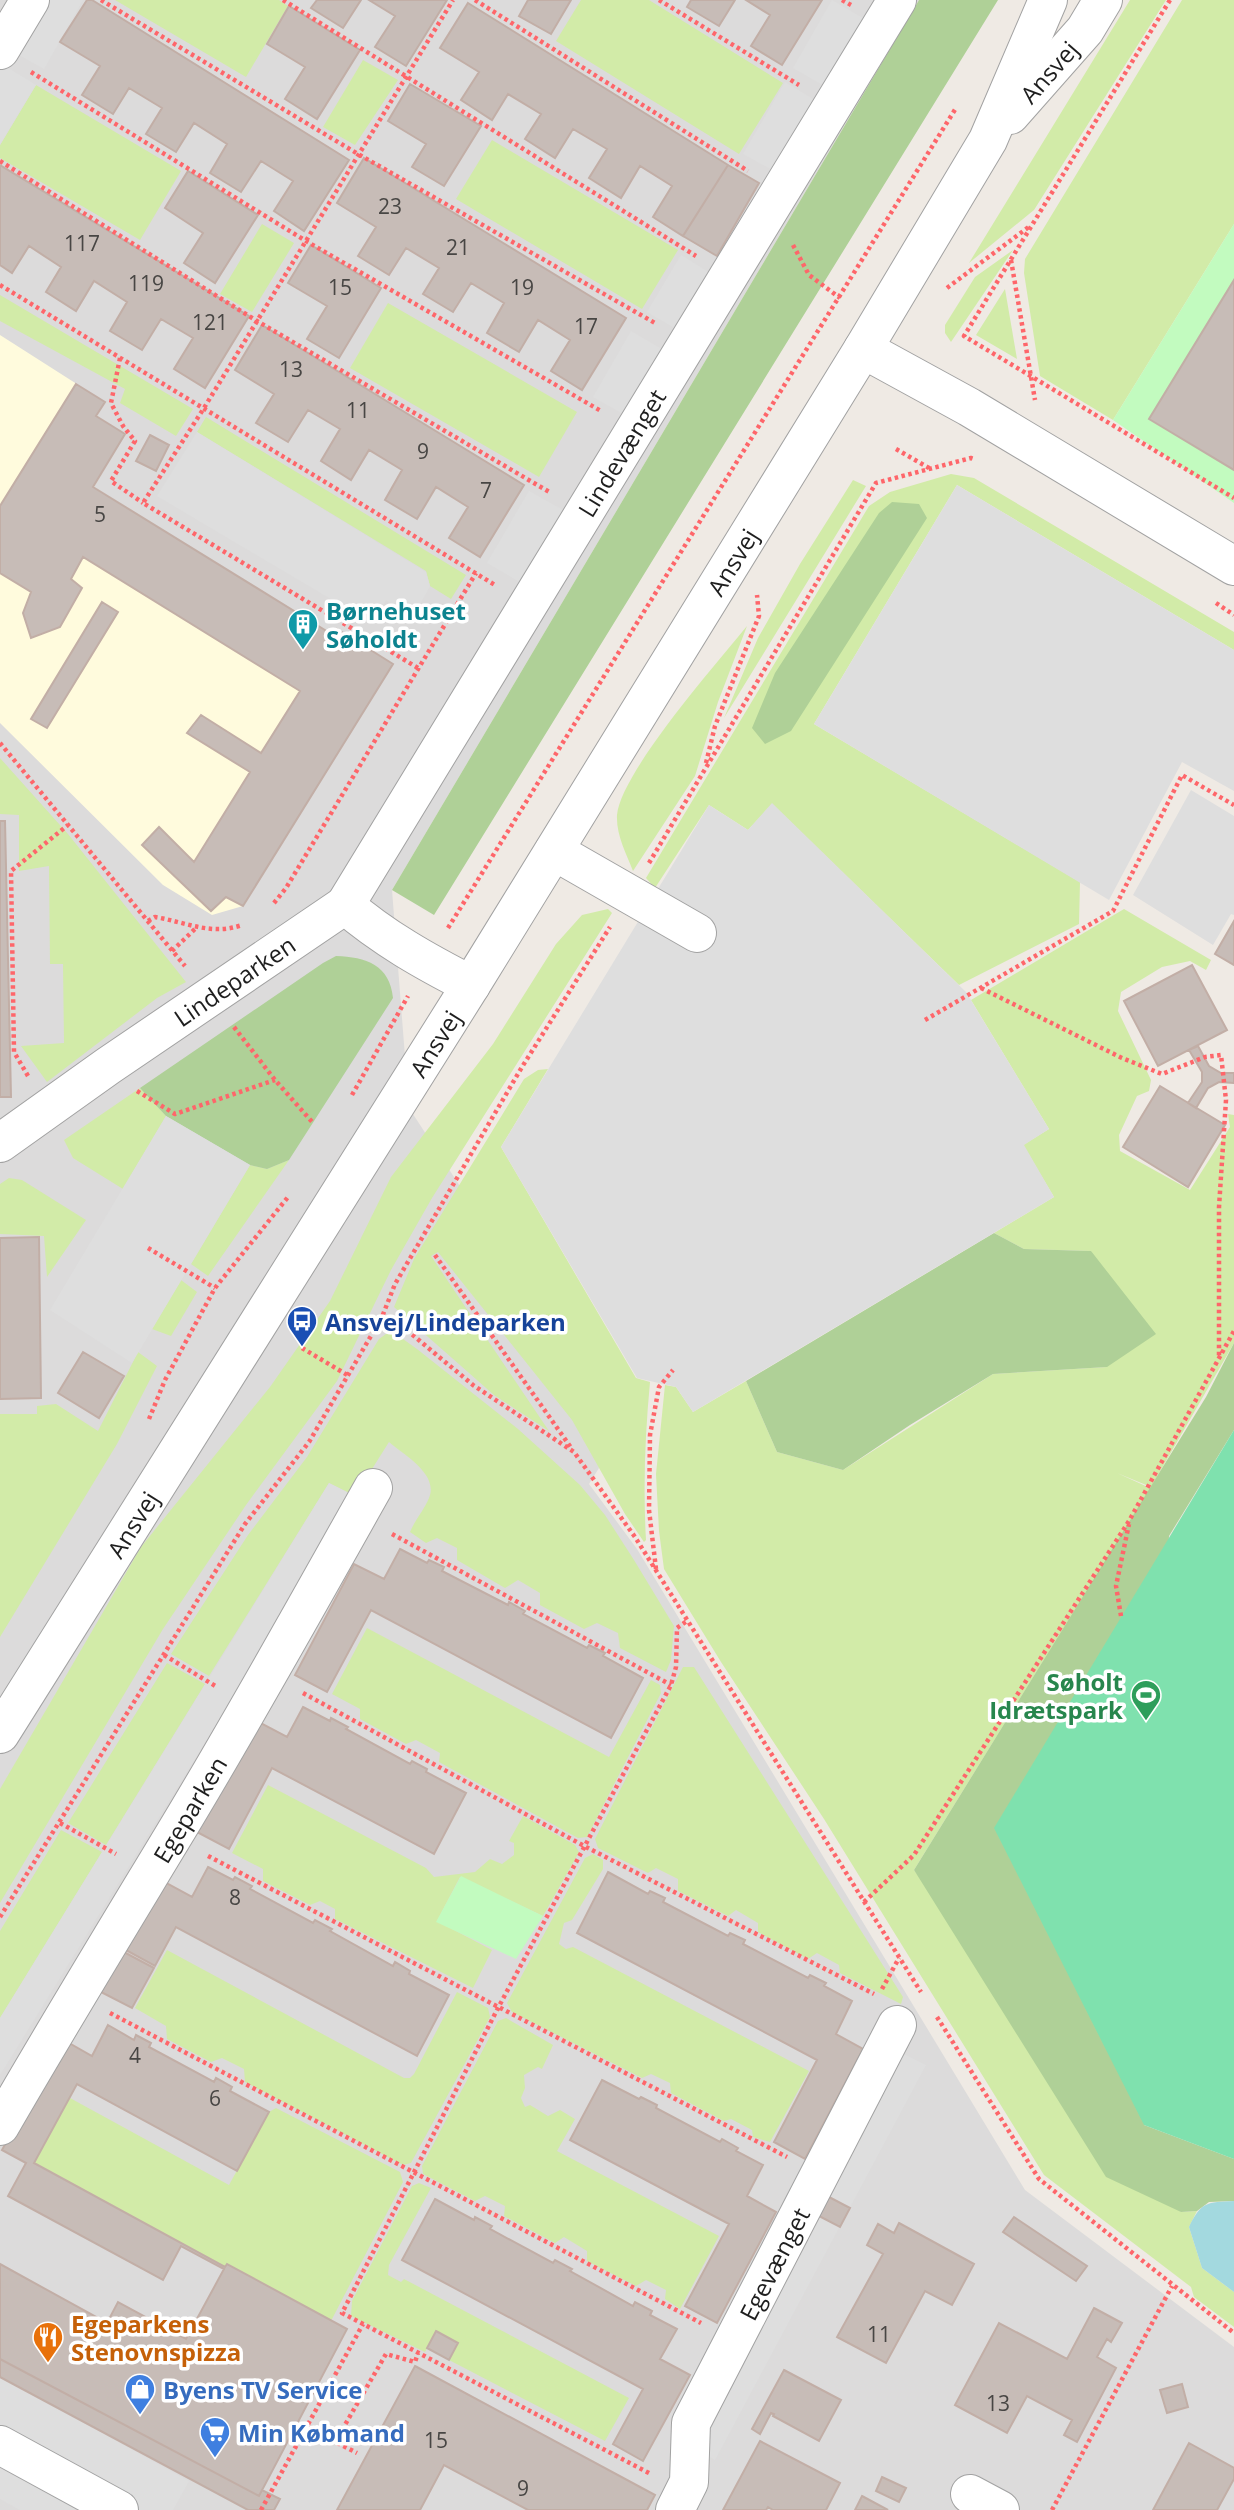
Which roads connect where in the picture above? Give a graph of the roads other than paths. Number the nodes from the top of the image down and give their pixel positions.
1 (30, 0) edge
2 (897, 0) edge
3 (1048, 0) edge
4 (1103, 0) edge
5 (12, 59) edge
6 (988, 140) junction
7 (863, 349) junction
8 (1234, 566) edge
9 (554, 851) junction
10 (345, 905) junction
11 (697, 933) dead end
12 (471, 985) junction
13 (0, 1143) edge
14 (365, 1502) road end
15 (0, 1734) edge
16 (897, 2025) dead end
17 (0, 2126) edge
18 (0, 2445) edge
19 (679, 2501) edge
20 (119, 2510) edge

1 - 5 street
2 - 10 street, Lindevænget
3 - 6 street, Ansvej
4 - 6 street, Ansvej
6 - 7 street, Ansvej
7 - 8 street
7 - 9 street, Ansvej
9 - 11 street
9 - 12 street, Ansvej
10 - 12 street
10 - 13 street, Lindeparken
12 - 15 street, Ansvej
14 - 17 street, Egeparken
16 - 19 street, Egevænget
18 - 20 street

